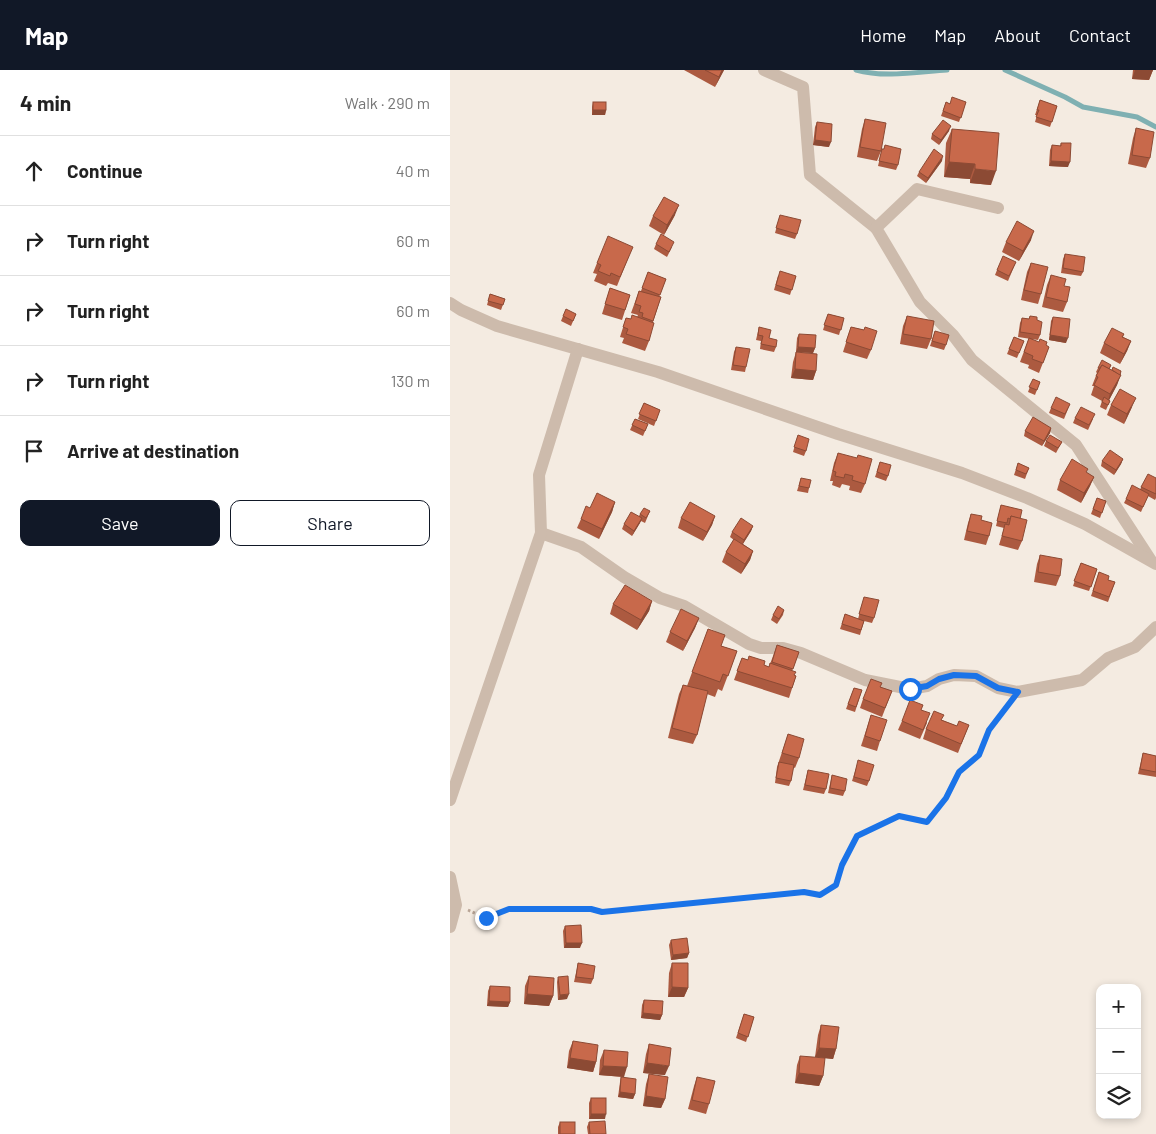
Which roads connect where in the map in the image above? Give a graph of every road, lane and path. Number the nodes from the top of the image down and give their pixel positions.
1 (764, 70) edge
2 (998, 208) dead end
3 (876, 228) junction
4 (450, 303) edge
5 (578, 349) junction
6 (542, 533) junction
7 (1154, 563) edge
8 (1156, 628) edge
9 (1018, 692) junction
10 (450, 800) edge
11 (450, 877) edge
12 (456, 905) junction
13 (450, 927) edge

1 - 3 street
2 - 3 street
3 - 7 street
4 - 5 street
5 - 6 street
5 - 7 street
6 - 9 street
6 - 10 street
8 - 9 street
9 - 12 path
11 - 12 street
12 - 13 street

